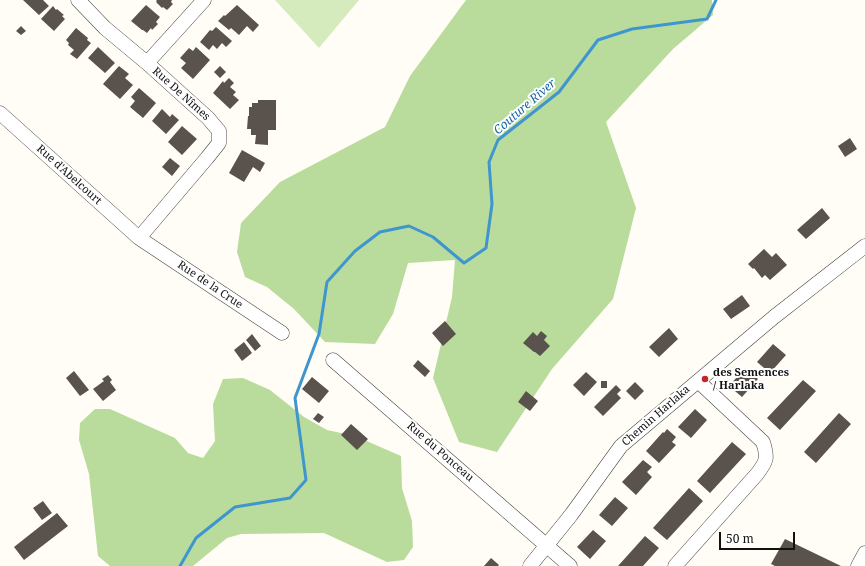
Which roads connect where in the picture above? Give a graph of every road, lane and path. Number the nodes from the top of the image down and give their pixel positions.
1 (78, 0) edge
2 (204, 0) edge
3 (147, 63) junction
4 (0, 113) edge
5 (138, 238) junction
6 (865, 246) edge
7 (282, 333) dead end
8 (333, 360) dead end
9 (698, 381) junction
10 (547, 545) junction
11 (865, 553) edge
12 (530, 566) edge
13 (570, 566) edge
14 (674, 566) edge
15 (858, 566) edge

1 - 3 street, Rue De Nîmes
2 - 3 street
3 - 5 street, Rue De Nîmes
4 - 5 street, Rue d'Abelcourt
5 - 7 street, Rue de la Crue
6 - 9 street, Chemin Harlaka
8 - 10 street, Rue du Ponceau
9 - 10 street, Chemin Harlaka
9 - 14 street
10 - 12 street, Chemin Harlaka
10 - 13 street, Rue du Ponceau
11 - 15 street

